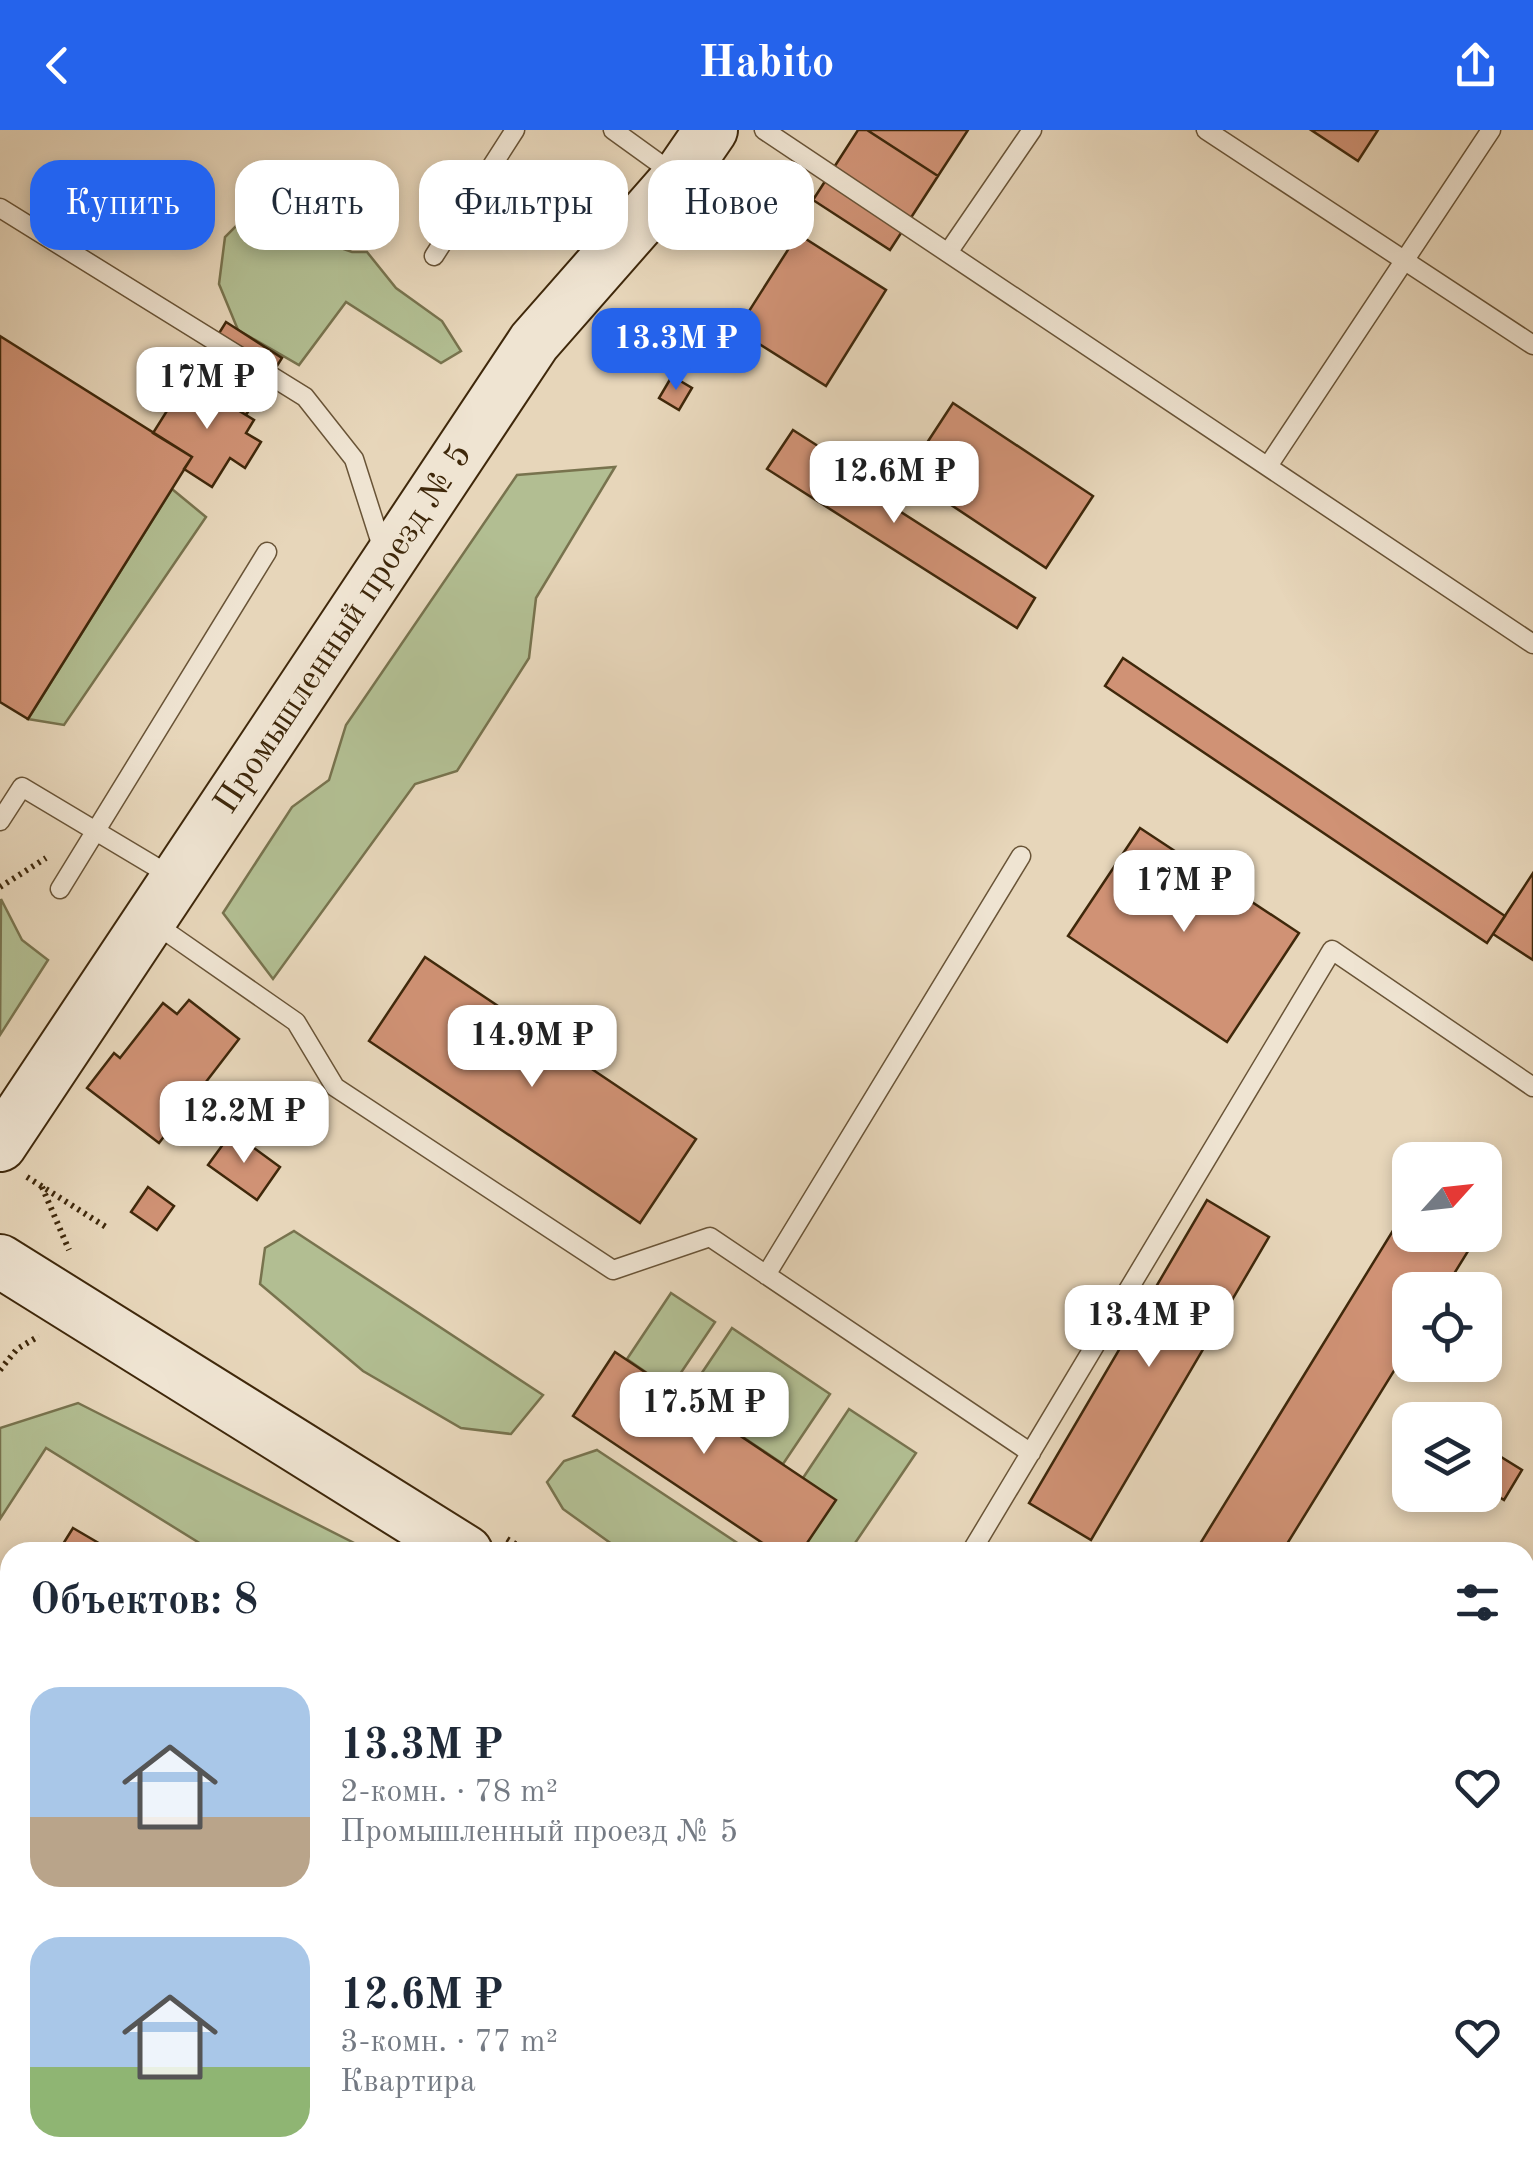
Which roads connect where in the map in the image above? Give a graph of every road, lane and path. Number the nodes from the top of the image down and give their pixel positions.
1 (515, 130) edge
2 (613, 130) edge
3 (711, 130) edge
4 (764, 130) edge
5 (1032, 130) edge
6 (1206, 130) edge
7 (1491, 130) edge
8 (654, 160) edge
9 (690, 160) edge
10 (0, 208) edge
11 (648, 212) edge
12 (950, 251) junction
13 (434, 256) dead end
14 (1406, 262) junction
15 (1533, 346) edge
16 (1268, 466) junction
17 (267, 552) dead end
18 (388, 562) junction
19 (1533, 644) edge
20 (0, 821) edge
21 (95, 831) junction
22 (1021, 856) dead end
23 (60, 889) dead end
24 (163, 900) junction
25 (1533, 1088) edge
26 (7, 1157) edge
27 (106, 1227) dead end
28 (0, 1261) edge
29 (766, 1274) junction
30 (48, 1332) dead end
31 (0, 1370) edge
32 (1031, 1453) junction
33 (450, 1542) edge
34 (978, 1542) edge

1 - 13 lane
2 - 8 lane
3 - 9 street, Промышленный проезд № 5
4 - 12 lane
5 - 12 lane
6 - 14 lane
7 - 14 lane
10 - 18 lane
11 - 18 street, Промышленный проезд № 5
12 - 16 lane
14 - 15 lane
14 - 16 lane
16 - 19 lane
17 - 21 lane
18 - 24 street, Промышленный проезд № 5
20 - 21 lane
21 - 23 lane
21 - 24 lane
22 - 29 lane
24 - 26 street, Промышленный проезд № 5
24 - 29 lane
25 - 32 lane
26 - 27 path
28 - 33 street
29 - 32 lane
30 - 31 path
32 - 34 lane

